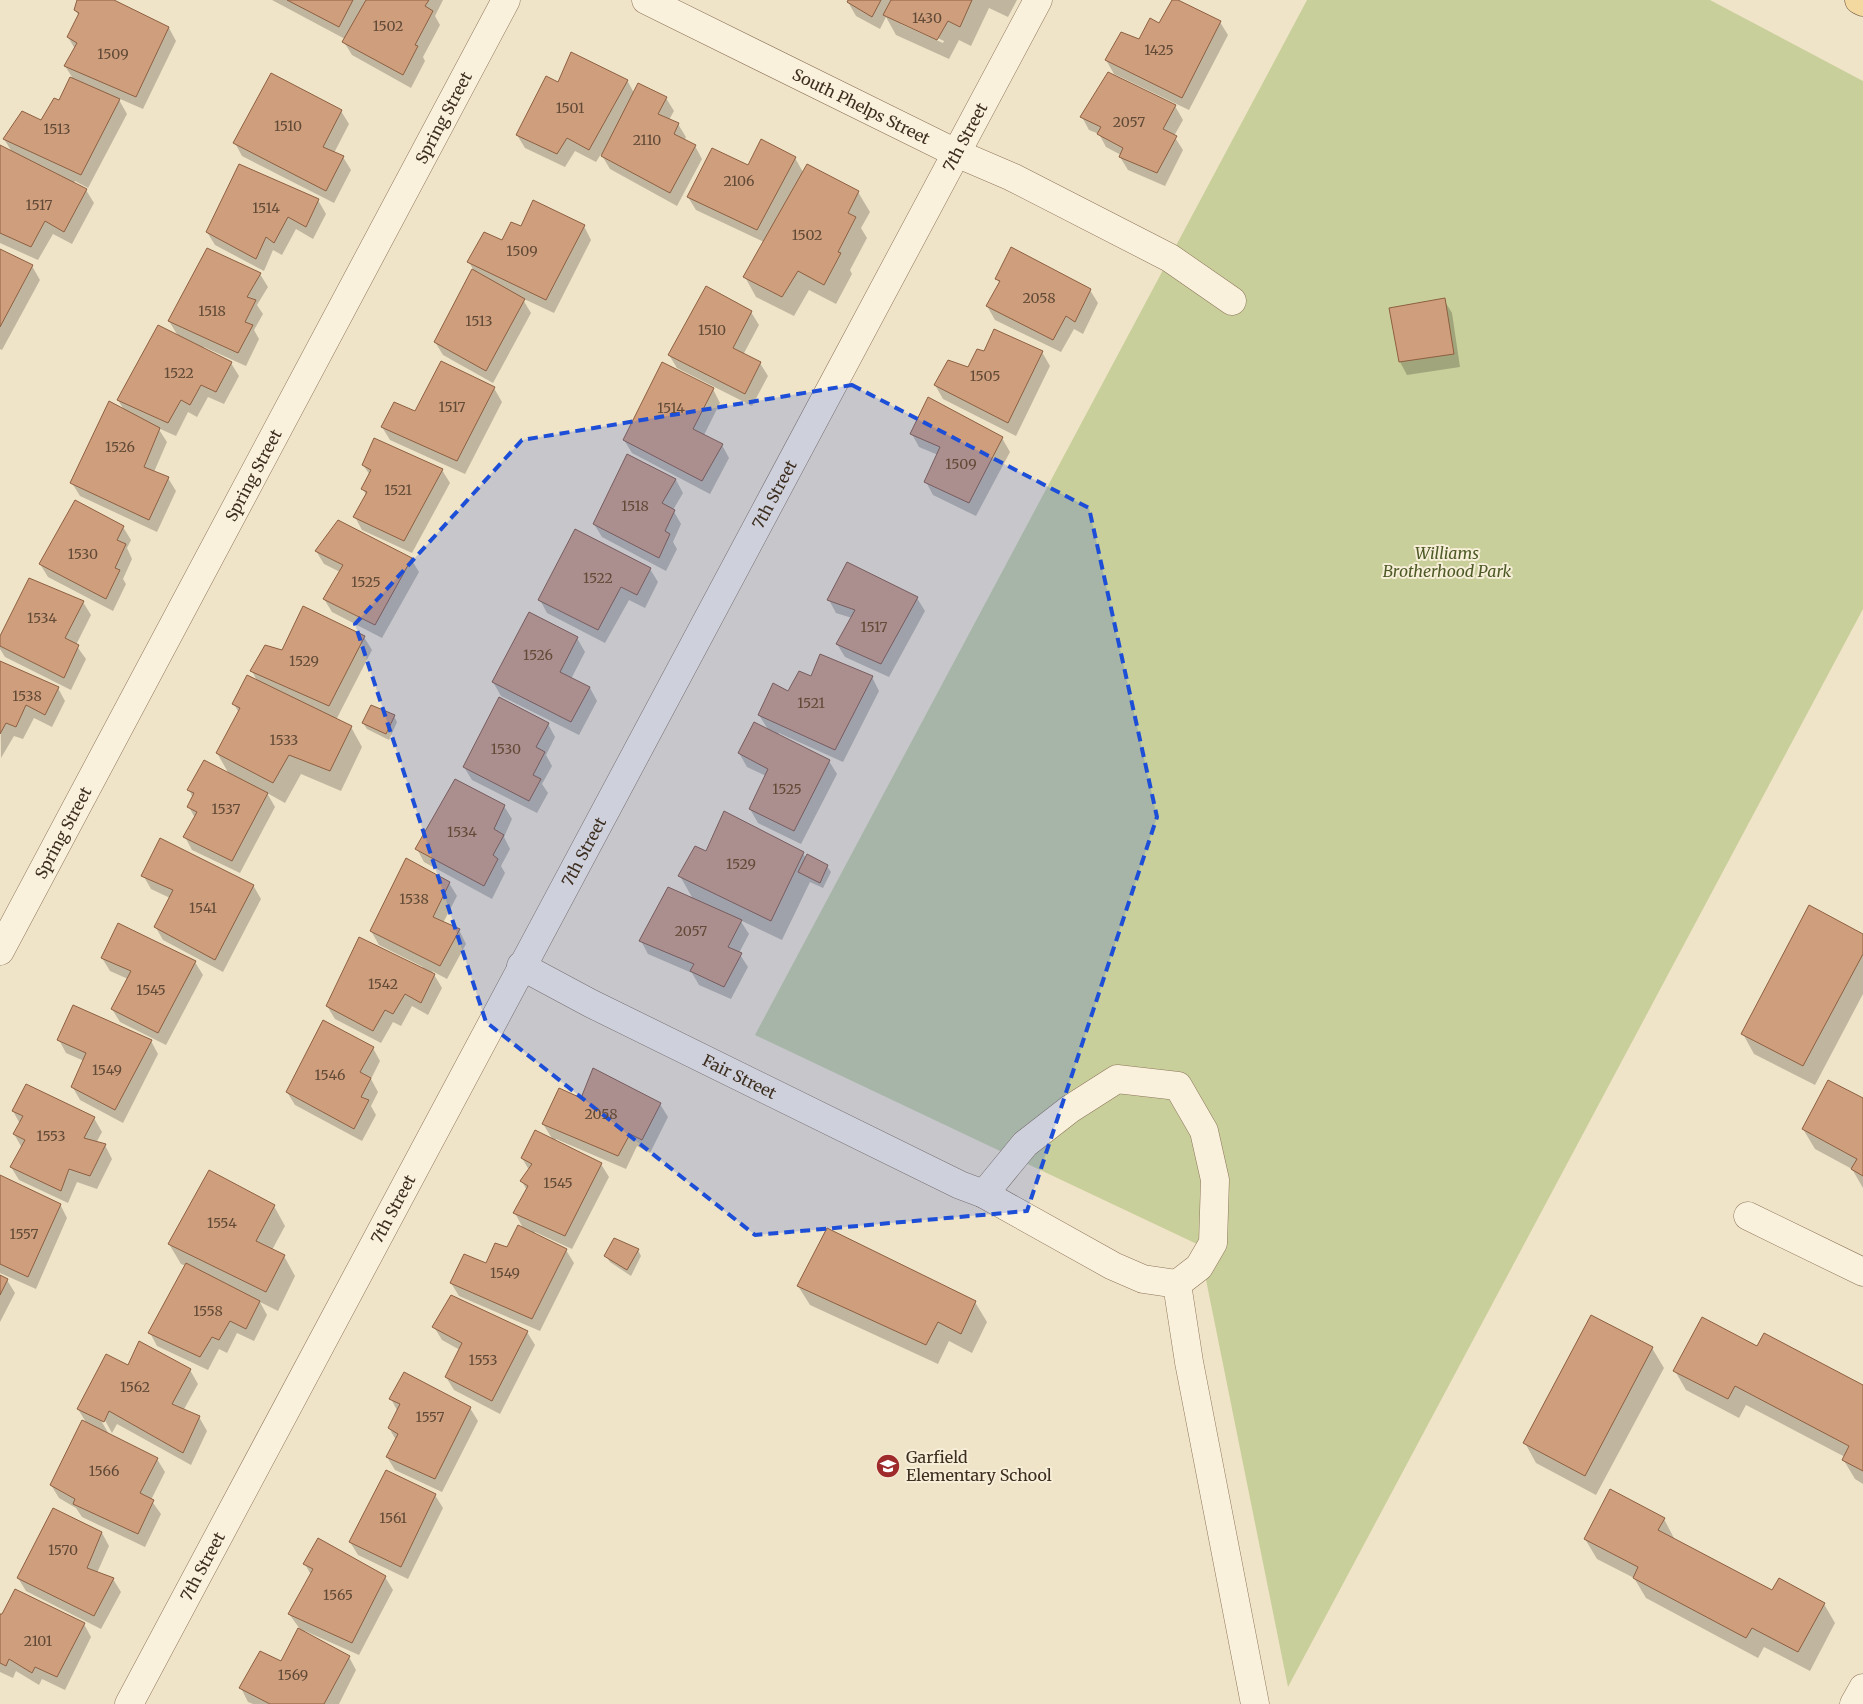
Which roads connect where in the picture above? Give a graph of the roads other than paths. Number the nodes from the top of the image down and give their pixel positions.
1 (506, 0) edge
2 (646, 0) edge
3 (1038, 0) edge
4 (1859, 0) edge
5 (1863, 2) edge
6 (956, 153) junction
7 (1232, 301) dead end
8 (0, 951) edge
9 (521, 966) junction
10 (972, 1190) junction
11 (1748, 1216) dead end
12 (1863, 1272) edge
13 (1177, 1284) junction
14 (1863, 1688) edge
15 (129, 1704) edge
16 (1255, 1704) edge
17 (1854, 1704) edge

1 - 8 street, Spring Street
2 - 6 street, South Phelps Street
3 - 6 street, 7th Street
4 - 5 main road
6 - 7 street, South Phelps Street
6 - 9 street, 7th Street
9 - 10 street, Fair Street
9 - 15 street, 7th Street
10 - 13 street, Fair Street
10 - 13 street
11 - 12 street
13 - 16 street
14 - 17 street

